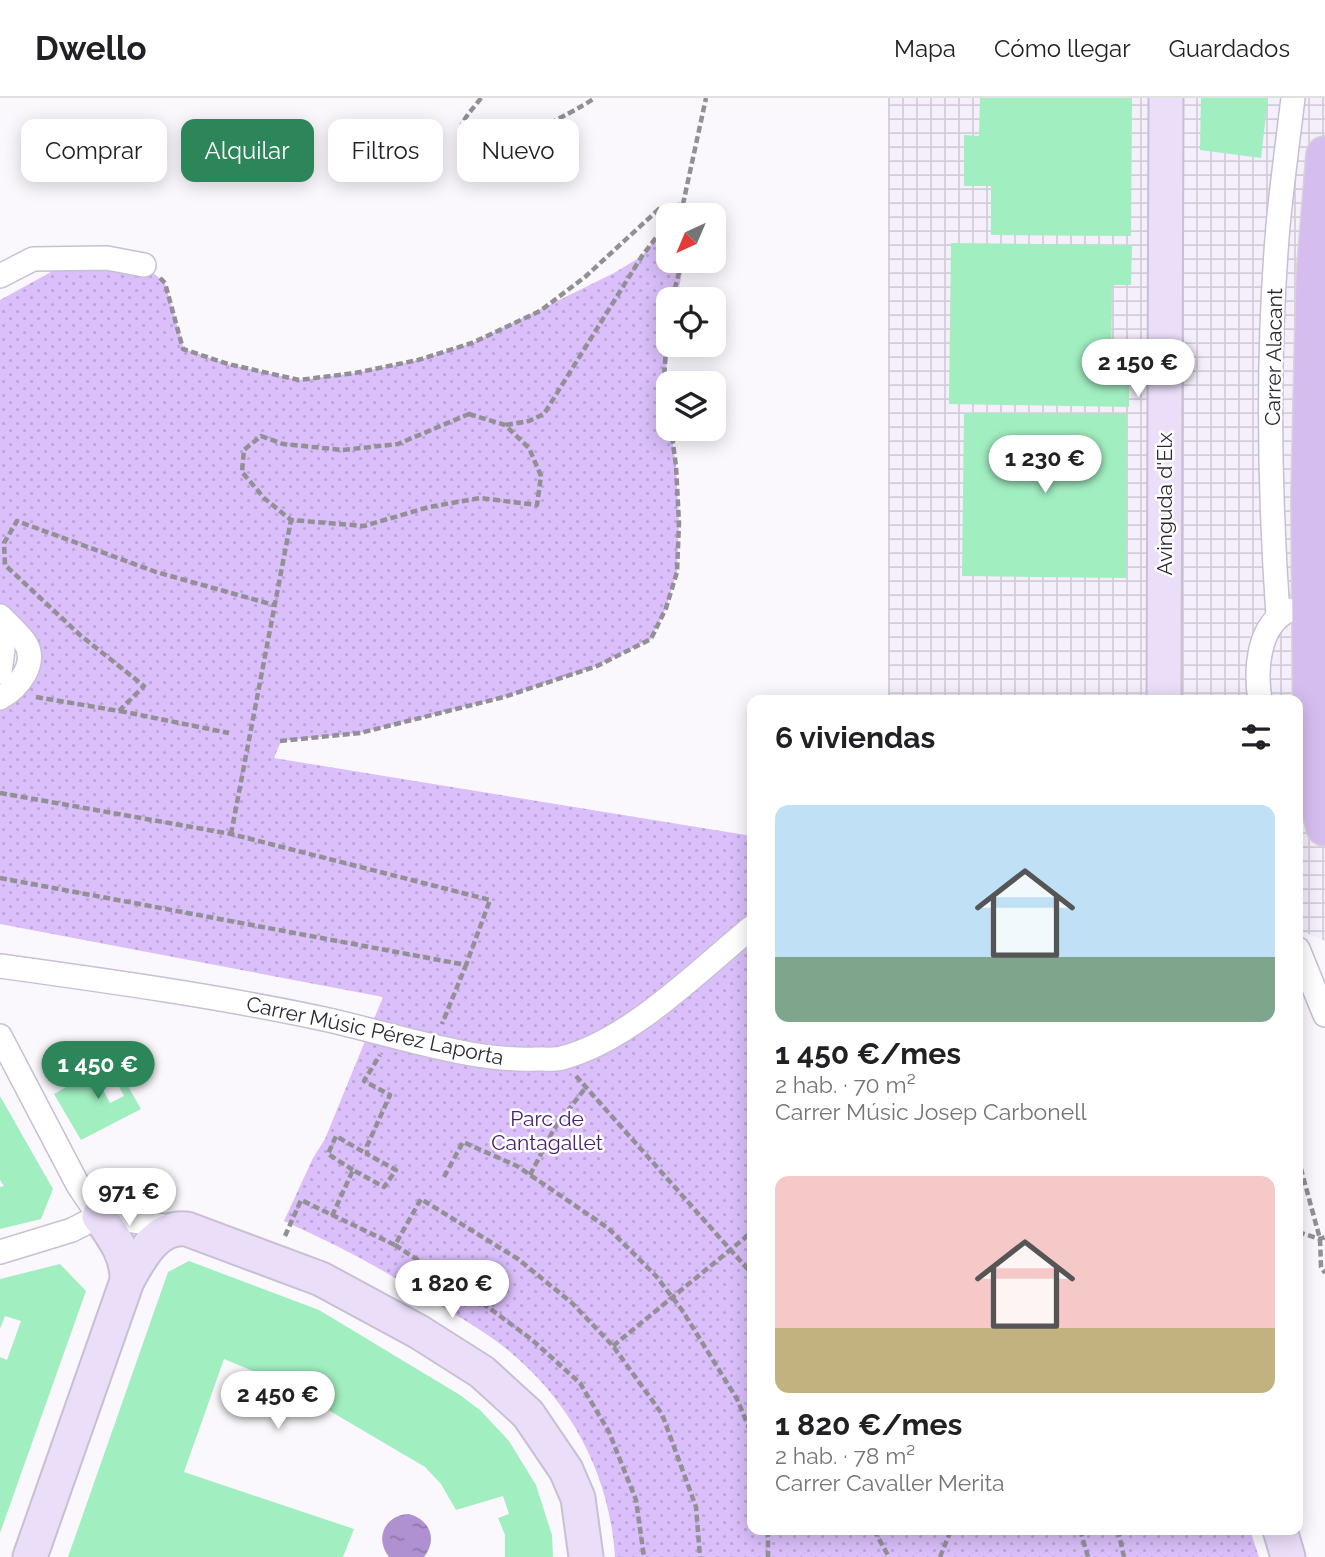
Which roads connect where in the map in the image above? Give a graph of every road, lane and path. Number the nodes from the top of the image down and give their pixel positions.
1 (481, 98) edge
2 (595, 98) edge
3 (706, 98) edge
4 (1166, 98) edge
5 (1293, 98) edge
6 (1325, 155) edge
7 (683, 203) edge
8 (656, 212) edge
9 (656, 238) edge
10 (144, 265) joint
11 (0, 276) edge
12 (505, 425) junction
13 (673, 441) edge
14 (291, 520) junction
15 (1311, 552) junction
16 (1320, 597) edge
17 (274, 605) junction
18 (0, 616) edge
19 (1278, 616) junction
20 (0, 641) edge
21 (4, 687) edge
22 (1164, 695) edge
23 (1260, 695) edge
24 (119, 711) junction
25 (229, 733) dead end
26 (281, 741) dead end
27 (1308, 749) edge
28 (0, 793) edge
29 (1323, 805) edge
30 (231, 834) junction
31 (0, 878) edge
32 (747, 931) edge
33 (1303, 961) edge
34 (0, 965) edge
35 (466, 965) junction
36 (1325, 1015) edge
37 (393, 1035) junction
38 (0, 1037) edge
39 (434, 1045) junction
40 (561, 1059) junction
41 (586, 1087) junction
42 (367, 1154) junction
43 (353, 1170) junction
44 (530, 1175) junction
45 (1303, 1175) edge
46 (444, 1177) dead end
47 (99, 1216) junction
48 (332, 1216) junction
49 (178, 1228) junction
50 (1303, 1233) edge
51 (747, 1237) edge
52 (1322, 1238) edge
53 (395, 1245) junction
54 (732, 1251) junction
55 (0, 1252) edge
56 (274, 1261) junction
57 (747, 1268) edge
58 (1325, 1273) edge
59 (127, 1281) junction
60 (672, 1297) junction
61 (613, 1346) junction
62 (747, 1423) edge
63 (768, 1535) edge
64 (877, 1535) edge
65 (949, 1535) edge
66 (1081, 1535) edge
67 (1119, 1535) edge
68 (1281, 1535) edge
69 (30, 1557) edge
70 (586, 1557) edge
71 (644, 1557) edge
72 (700, 1557) edge
73 (768, 1557) edge
74 (889, 1557) edge
75 (940, 1557) edge
76 (1088, 1557) edge
77 (1124, 1557) edge
78 (1288, 1557) edge

1 - 2 path
3 - 7 path
4 - 22 street, Avinguda d'Elx
5 - 19 street, Carrer Alacant
6 - 15 main road, Carrer Alacant
8 - 10 path
9 - 12 path
10 - 11 street
12 - 14 path
12 - 14 path
13 - 26 path
14 - 17 path
15 - 16 main road, Carrer Alacant
15 - 19 street
16 - 19 street
16 - 27 main road, Carrer Alacant
17 - 24 path
17 - 30 path
18 - 21 street
19 - 23 street
20 - 21 street
21 - 24 path
24 - 25 path
27 - 29 main road, Carrer Alacant
28 - 30 path
30 - 35 path
31 - 35 path
32 - 40 street, Carrer Músic Pérez Laporta
33 - 36 street
34 - 37 street, Carrer Músic Pérez Laporta
35 - 39 path
37 - 39 street, Carrer Músic Pérez Laporta
37 - 42 path
38 - 47 street
39 - 40 street, Carrer Músic Pérez Laporta
40 - 41 path
41 - 44 path
41 - 54 path
42 - 43 path
42 - 43 path
43 - 48 path
44 - 46 path
44 - 60 path
45 - 52 path
47 - 49 street
47 - 55 street
47 - 59 street
48 - 53 path
48 - 56 path
49 - 56 street
49 - 59 street
50 - 52 path
51 - 54 path
52 - 58 path
53 - 61 path
53 - 71 path
54 - 57 path
54 - 60 path
56 - 70 street
59 - 69 street
60 - 61 path
60 - 62 path
61 - 72 path
63 - 73 path
64 - 74 path
65 - 75 path
66 - 76 path
67 - 77 path
68 - 78 street

